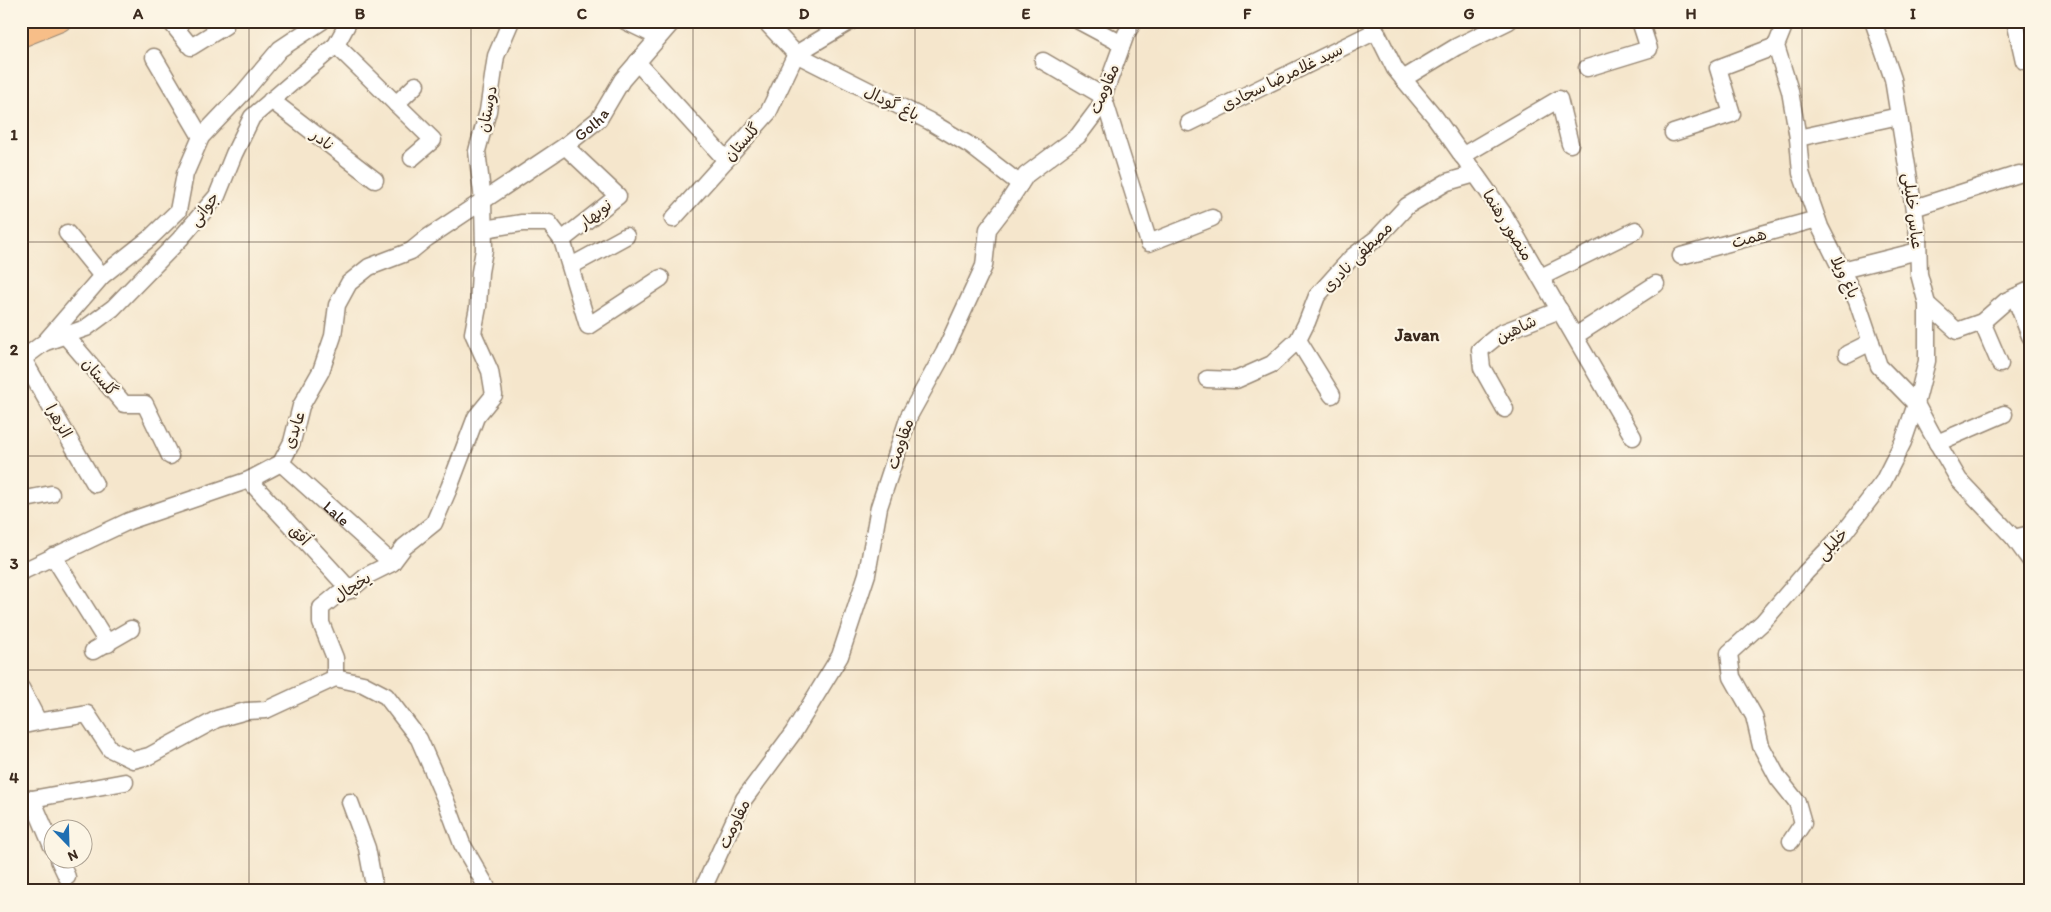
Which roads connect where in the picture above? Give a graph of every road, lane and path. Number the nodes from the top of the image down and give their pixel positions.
1 (37, 21) edge
2 (61, 21) edge
3 (170, 21) edge
4 (322, 21) edge
5 (349, 21) edge
6 (511, 21) edge
7 (625, 21) edge
8 (672, 21) edge
9 (765, 21) edge
10 (851, 21) edge
11 (1079, 21) edge
12 (1134, 21) edge
13 (1509, 21) edge
14 (1640, 21) edge
15 (1786, 21) edge
16 (1873, 21) edge
17 (2015, 21) edge
18 (225, 26) dead end
19 (1374, 26) edge
20 (21, 28) edge
21 (658, 36) junction
22 (21, 37) edge
23 (1122, 44) junction
24 (336, 45) junction
25 (1776, 46) junction
26 (796, 54) junction
27 (154, 57) dead end
28 (1043, 61) dead end
29 (2024, 61) dead end
30 (637, 62) junction
31 (1587, 68) dead end
32 (1403, 79) junction
33 (416, 85) dead end
34 (1103, 96) junction
35 (271, 100) junction
36 (396, 104) junction
37 (1899, 116) junction
38 (1189, 123) dead end
39 (1673, 133) dead end
40 (201, 137) junction
41 (1798, 138) junction
42 (1570, 144) dead end
43 (565, 146) junction
44 (1462, 156) junction
45 (412, 158) dead end
46 (726, 160) junction
47 (1475, 174) junction
48 (2019, 174) dead end
49 (375, 180) dead end
50 (1020, 184) junction
51 (483, 200) junction
52 (1914, 208) junction
53 (1212, 218) dead end
54 (1817, 219) junction
55 (673, 220) dead end
56 (484, 229) junction
57 (1636, 230) dead end
58 (67, 233) dead end
59 (626, 236) dead end
60 (562, 240) junction
61 (1918, 251) junction
62 (1681, 256) dead end
63 (570, 266) junction
64 (1842, 270) junction
65 (102, 276) junction
66 (1541, 277) junction
67 (662, 278) dead end
68 (1656, 284) dead end
69 (2023, 294) edge
70 (1927, 304) junction
71 (1560, 310) junction
72 (1982, 322) junction
73 (65, 335) junction
74 (1575, 336) junction
75 (2030, 336) edge
76 (1298, 340) junction
77 (45, 342) junction
78 (1871, 342) junction
79 (1847, 354) dead end
80 (22, 359) edge
81 (2000, 364) dead end
82 (1207, 379) dead end
83 (1332, 395) dead end
84 (1916, 404) junction
85 (1505, 409) dead end
86 (2004, 414) dead end
87 (1633, 437) dead end
88 (1937, 443) junction
89 (170, 456) dead end
90 (281, 463) junction
91 (249, 480) junction
92 (95, 484) dead end
93 (52, 494) dead end
94 (21, 500) edge
95 (2022, 536) edge
96 (53, 556) junction
97 (2030, 560) edge
98 (392, 563) junction
99 (21, 572) edge
100 (350, 590) junction
101 (131, 629) dead end
102 (108, 644) junction
103 (92, 651) dead end
104 (335, 678) junction
105 (21, 688) edge
106 (38, 721) junction
107 (21, 726) edge
108 (124, 782) dead end
109 (27, 799) edge
110 (350, 802) dead end
111 (42, 827) edge
112 (1791, 841) dead end
113 (63, 870) edge
114 (67, 878) dead end
115 (375, 891) edge
116 (489, 891) edge
117 (702, 891) edge

1 - 20 main road
2 - 22 main road
3 - 18 street
4 - 40 street, جوانی
5 - 24 street, جوانی
6 - 51 street, دوستان
7 - 21 street
8 - 21 street, Golha
9 - 26 street, باغ گودال
10 - 26 street
11 - 23 street
12 - 23 street, مقاومت
13 - 32 street
14 - 31 street
15 - 25 street
16 - 37 street, عباس خلیلی
17 - 29 street
19 - 32 street, منصور رهنما
19 - 38 street, سید غلامرضا سجادی
21 - 30 street, Golha
23 - 34 street, مقاومت
24 - 35 street, جوانی
24 - 36 street
25 - 39 street
25 - 41 street, باغ ویلا
26 - 46 street, گلستان
26 - 50 street, باغ گودال
27 - 40 street
28 - 34 street
30 - 43 street, Golha
30 - 46 street
32 - 44 street, منصور رهنما
33 - 36 street
34 - 50 street, مقاومت
34 - 53 street
35 - 49 street, نادر
35 - 73 street, جوانی
36 - 45 street
37 - 41 street
37 - 52 street, عباس خلیلی
40 - 65 street, جوانی
41 - 54 street, باغ ویلا
42 - 44 street
43 - 51 street, Golha
43 - 60 street, نوبهار
44 - 47 street, منصور رهنما
46 - 55 street, گلستان
47 - 66 street, منصور رهنما
47 - 76 street, مصطفی نادری
48 - 52 street
50 - 117 street, مقاومت
51 - 56 street, یخچال
51 - 90 street, عابدی
52 - 61 street, عباس خلیلی
54 - 62 street, همت
54 - 64 street, باغ ویلا
56 - 60 street
56 - 98 street, یخچال
57 - 66 street
58 - 65 street
59 - 63 street
60 - 63 street
61 - 64 street
61 - 70 street, عباس خلیلی
63 - 67 street
64 - 78 street, باغ ویلا
65 - 77 street, جوانی
66 - 71 street, منصور رهنما
68 - 74 street
69 - 72 street
69 - 75 street
70 - 72 street
70 - 84 street, عباس خلیلی
71 - 74 street, منصور رهنما
71 - 85 street, شاهین
72 - 81 street
73 - 77 street, جوانی
73 - 89 street, گلستان
74 - 87 street, منصور رهنما
76 - 82 street, مصطفی نادری
76 - 83 street
77 - 80 street, جوانی
78 - 79 street
78 - 84 street, باغ ویلا
80 - 92 street, الزهرا
84 - 88 street
84 - 112 street, خلیلی
86 - 88 street
88 - 95 street
90 - 91 street, عابدی
90 - 98 street, Lale
91 - 96 street, عابدی
91 - 100 street, اُفق
93 - 94 street
95 - 97 street
96 - 99 street, عابدی
96 - 102 street
98 - 100 street, یخچال
100 - 104 street, یخچال
101 - 102 street
102 - 103 street
104 - 106 street
104 - 116 street
105 - 106 street
106 - 107 street
108 - 109 street
109 - 111 street
110 - 115 street
113 - 114 street

